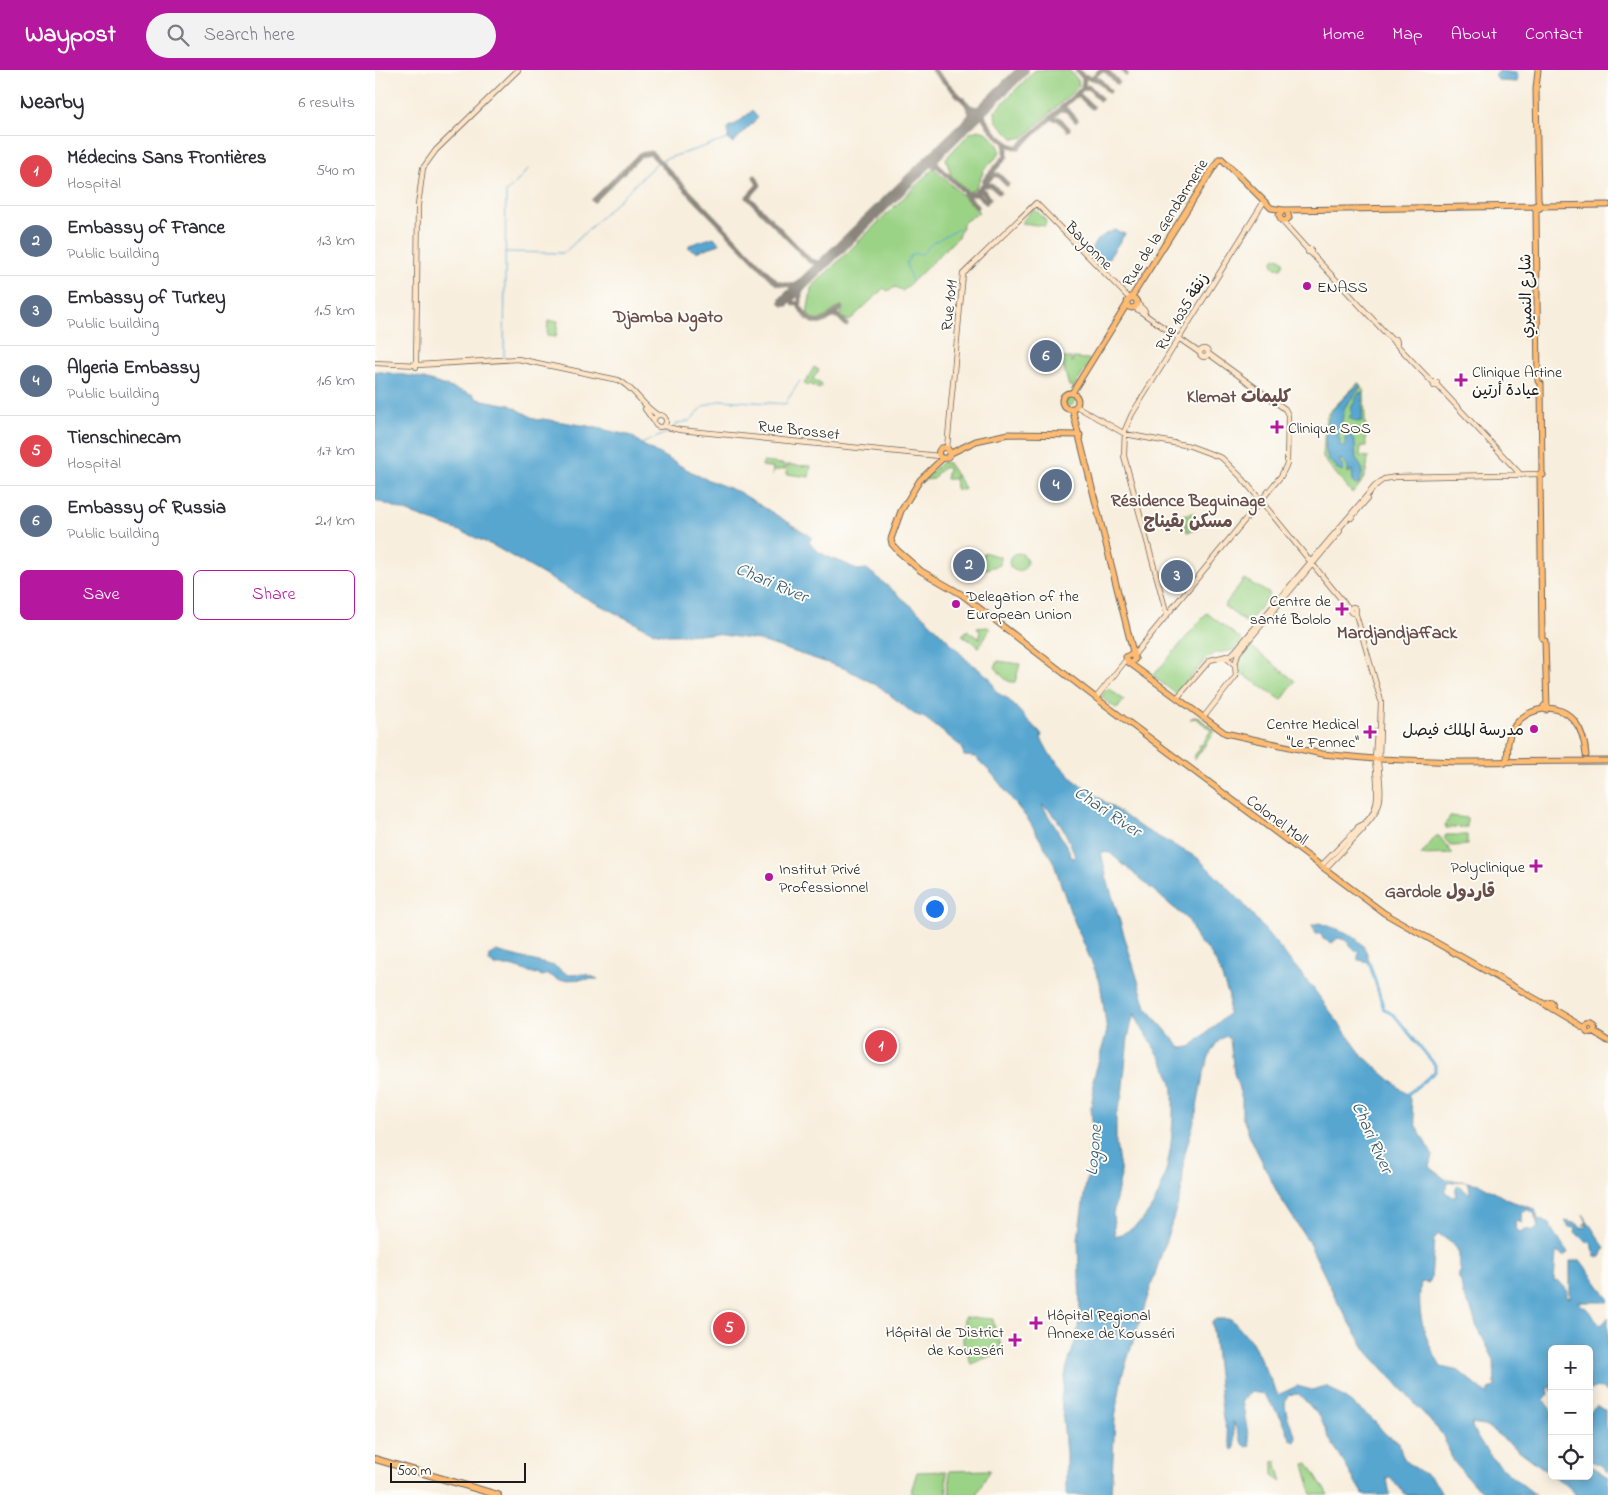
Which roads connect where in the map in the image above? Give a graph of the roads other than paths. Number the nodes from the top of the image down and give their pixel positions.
1 (518, 70) edge
2 (1537, 70) edge
3 (1220, 161) junction
4 (1263, 202) junction
5 (1035, 204) joint
6 (1608, 206) edge
7 (1537, 207) junction
8 (1285, 210) junction
9 (1289, 218) junction
10 (1280, 219) junction
11 (1309, 250) junction
12 (1131, 304) junction
13 (1180, 336) junction
14 (418, 356) junction
15 (375, 364) edge
16 (410, 365) junction
17 (420, 366) junction
18 (574, 371) junction
19 (1073, 393) junction
20 (1075, 407) junction
21 (658, 415) junction
22 (653, 420) junction
23 (664, 424) junction
24 (1125, 434) junction
25 (1078, 436) junction
26 (947, 449) junction
27 (940, 456) junction
28 (1541, 474) junction
29 (1519, 475) junction
30 (1260, 500) junction
31 (1311, 563) junction
32 (1166, 614) junction
33 (1160, 621) junction
34 (1247, 641) junction
35 (1135, 643) junction
36 (1134, 654) junction
37 (1225, 656) junction
38 (1129, 662) junction
39 (1235, 665) junction
40 (1140, 670) junction
41 (1096, 698) junction
42 (1177, 698) junction
43 (1545, 708) junction
44 (1203, 718) junction
45 (1586, 755) junction
46 (1377, 759) junction
47 (1608, 760) edge
48 (1508, 761) junction
49 (1579, 761) junction
50 (1323, 868) junction
51 (1549, 1005) junction
52 (1587, 1027) junction
53 (1608, 1039) edge
54 (375, 1459) edge
55 (498, 1495) edge

1 - 14 main road
2 - 7 main road, شارع النميري
3 - 4 main road
3 - 8 main road
3 - 12 main road, Rue de la Gendarmerie
4 - 10 main road
4 - 13 main road, Rue 1035 زنقة
5 - 12 main road, Bayonne
5 - 26 main road, Rue 1011
6 - 7 main road
7 - 8 main road
7 - 9 main road
7 - 28 main road, شارع النميري
8 - 9 main road
8 - 10 main road
9 - 10 main road
9 - 11 main road
10 - 11 main road
11 - 29 main road
12 - 13 main road, Bayonne
12 - 19 main road, Rue de la Gendarmerie
13 - 24 main road, Rue 1035 زنقة
13 - 30 main road, Bayonne
14 - 16 main road
14 - 17 main road
14 - 17 main road
15 - 16 main road
15 - 17 main road
16 - 17 main road
17 - 18 main road
18 - 21 main road
18 - 22 main road
19 - 20 main road
19 - 20 main road, Rue de la Gendarmerie
20 - 24 main road
20 - 25 main road
21 - 22 main road
21 - 23 main road
22 - 23 main road
23 - 27 main road, Rue Brosset
24 - 30 main road
24 - 32 main road
25 - 26 main road
25 - 35 main road
25 - 36 main road
26 - 27 main road
26 - 27 main road
27 - 41 main road, Colonel Moll
28 - 29 main road
28 - 43 main road, شارع النميري
29 - 31 main road
30 - 31 main road
30 - 32 main road
31 - 34 main road
31 - 46 main road
32 - 33 main road
33 - 35 main road
33 - 36 main road
34 - 37 main road
34 - 39 main road
35 - 36 main road
36 - 38 main road
36 - 38 main road
36 - 40 main road
37 - 39 main road
37 - 42 main road
38 - 40 main road
38 - 41 main road
39 - 44 main road
40 - 42 main road
41 - 50 main road, Colonel Moll
42 - 44 main road
43 - 45 main road
43 - 48 main road
44 - 46 main road
45 - 47 main road
45 - 49 main road
46 - 48 main road
46 - 50 main road
47 - 49 main road
48 - 49 main road
50 - 51 main road, Colonel Moll
51 - 52 main road
51 - 52 main road
52 - 53 main road
54 - 55 highway

